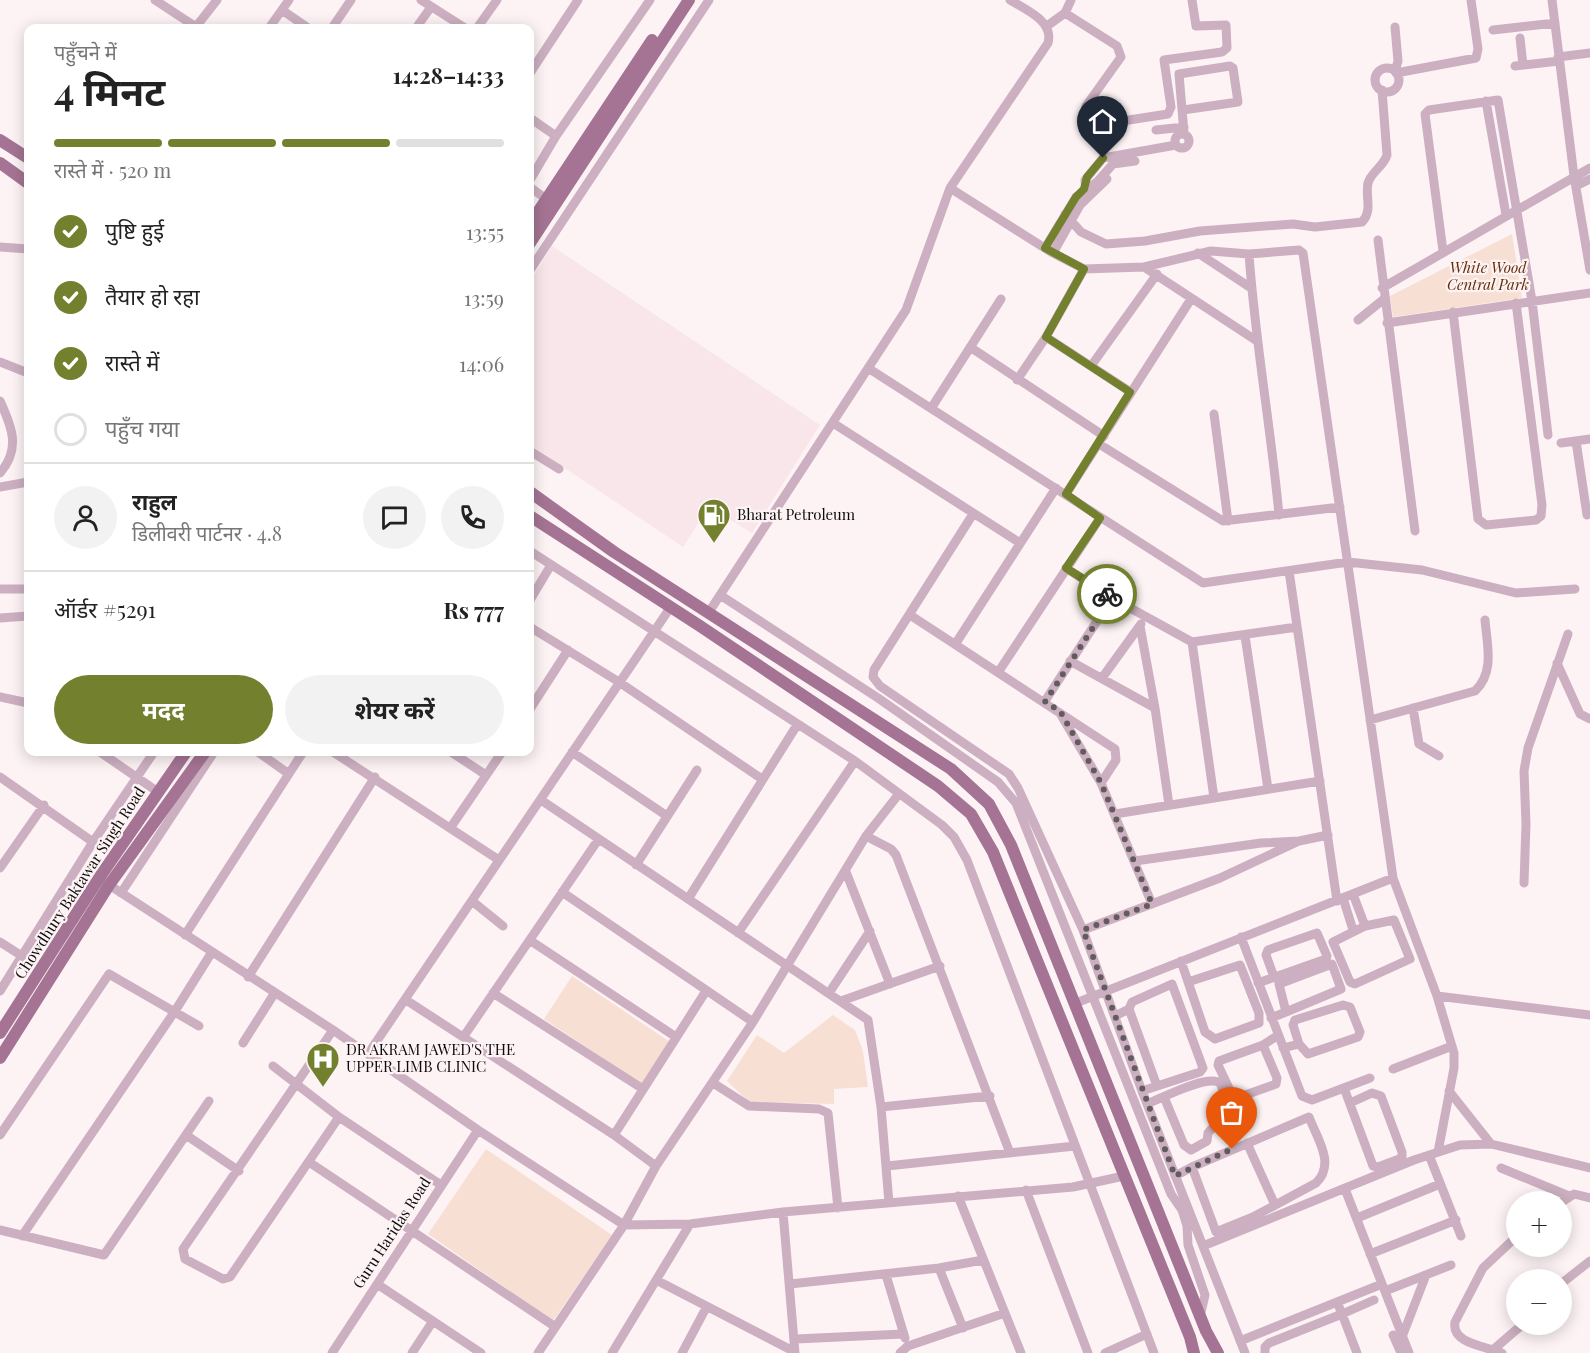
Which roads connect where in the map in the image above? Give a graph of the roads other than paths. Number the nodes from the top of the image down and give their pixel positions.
1 (155, 0) edge
2 (217, 0) edge
3 (289, 0) edge
4 (351, 0) edge
5 (421, 0) edge
6 (497, 0) edge
7 (578, 0) edge
8 (650, 0) edge
9 (680, 0) edge
10 (689, 0) edge
11 (709, 0) edge
12 (1010, 0) edge
13 (1071, 0) edge
14 (1192, 0) edge
15 (1472, 0) edge
16 (1552, 0) edge
17 (431, 7) junction
18 (282, 10) junction
19 (1065, 13) junction
20 (190, 24) edge
21 (199, 24) edge
22 (272, 24) edge
23 (302, 24) edge
24 (335, 24) edge
25 (419, 24) edge
26 (459, 24) edge
27 (480, 24) edge
28 (1555, 24) junction
29 (1047, 26) junction
30 (1393, 28) dead end
31 (1493, 30) dead end
32 (1520, 38) dead end
33 (1590, 53) edge
34 (1559, 59) junction
35 (534, 67) edge
36 (1394, 71) junction
37 (1382, 90) junction
38 (1486, 101) junction
39 (1183, 110) junction
40 (534, 121) edge
41 (1156, 130) dead end
42 (1184, 130) junction
43 (556, 136) junction
44 (0, 140) edge
45 (24, 155) edge
46 (0, 163) edge
47 (1135, 163) dead end
48 (1590, 168) edge
49 (534, 173) edge
50 (1590, 179) edge
51 (24, 180) edge
52 (1575, 181) junction
53 (950, 188) junction
54 (534, 190) edge
55 (1086, 194) junction
56 (546, 200) junction
57 (1517, 209) junction
58 (1506, 215) junction
59 (534, 218) edge
60 (1068, 218) junction
61 (534, 237) edge
62 (1378, 240) dead end
63 (0, 248) edge
64 (24, 249) edge
65 (1049, 251) junction
66 (1443, 251) junction
67 (1198, 254) junction
68 (1249, 254) junction
69 (534, 264) edge
70 (1144, 267) junction
71 (1084, 269) junction
72 (1590, 270) edge
73 (1157, 274) junction
74 (1251, 288) junction
75 (1382, 288) junction
76 (1590, 293) edge
77 (1384, 298) junction
78 (1001, 299) dead end
79 (1191, 299) junction
80 (1532, 301) junction
81 (1516, 303) junction
82 (1453, 312) junction
83 (1358, 320) dead end
84 (1387, 323) junction
85 (1046, 337) junction
86 (1257, 340) junction
87 (970, 347) junction
88 (0, 362) edge
89 (1091, 366) junction
90 (868, 368) junction
91 (24, 371) edge
92 (1541, 378) junction
93 (1017, 380) junction
94 (1526, 380) junction
95 (1130, 392) junction
96 (0, 401) edge
97 (932, 407) junction
98 (1214, 414) dead end
99 (833, 423) junction
100 (1548, 435) dead end
101 (1590, 439) edge
102 (1101, 440) junction
103 (1576, 441) junction
104 (1561, 443) dead end
105 (534, 453) edge
106 (559, 469) dead end
107 (0, 473) edge
108 (24, 483) edge
109 (0, 487) edge
110 (1056, 488) junction
111 (1066, 494) junction
112 (534, 495) edge
113 (1340, 507) junction
114 (973, 514) junction
115 (1279, 515) junction
116 (1587, 515) dead end
117 (1100, 518) junction
118 (534, 519) edge
119 (1228, 521) junction
120 (1415, 531) dead end
121 (1020, 543) junction
122 (614, 552) junction
123 (534, 554) edge
124 (1348, 562) junction
125 (632, 564) junction
126 (551, 565) junction
127 (606, 565) junction
128 (1066, 568) junction
129 (1289, 571) junction
130 (624, 577) junction
131 (0, 589) edge
132 (24, 589) edge
133 (1575, 589) dead end
134 (534, 593) edge
135 (720, 595) junction
136 (1112, 598) junction
137 (670, 608) junction
138 (710, 612) junction
139 (910, 615) junction
140 (24, 616) edge
141 (1145, 616) junction
142 (0, 618) edge
143 (1485, 620) dead end
144 (1140, 626) junction
145 (1297, 627) junction
146 (534, 629) edge
147 (652, 631) junction
148 (1568, 634) dead end
149 (1245, 636) junction
150 (1192, 642) junction
151 (956, 643) junction
152 (568, 650) junction
153 (1071, 661) junction
154 (1557, 663) junction
155 (999, 671) junction
156 (1102, 678) junction
157 (619, 682) junction
158 (830, 691) junction
159 (0, 697) edge
160 (1045, 702) junction
161 (24, 703) edge
162 (534, 703) edge
163 (820, 706) junction
164 (1155, 708) junction
165 (1413, 708) junction
166 (1060, 711) junction
167 (1590, 719) edge
168 (1370, 720) junction
169 (797, 725) junction
170 (572, 752) junction
171 (106, 756) edge
172 (151, 756) edge
173 (183, 756) edge
174 (202, 756) edge
175 (211, 756) edge
176 (264, 756) edge
177 (300, 756) edge
178 (340, 756) edge
179 (457, 756) edge
180 (499, 756) edge
181 (1439, 756) dead end
182 (855, 761) junction
183 (697, 770) dead end
184 (289, 774) junction
185 (486, 775) junction
186 (138, 776) junction
187 (0, 777) edge
188 (375, 777) junction
189 (762, 779) junction
190 (1320, 781) junction
191 (1101, 783) junction
192 (1268, 789) junction
193 (159, 792) junction
194 (898, 795) junction
195 (1214, 798) junction
196 (541, 800) junction
197 (44, 805) junction
198 (1169, 805) junction
199 (1115, 814) junction
200 (667, 816) junction
201 (451, 827) junction
202 (1328, 835) junction
203 (866, 836) junction
204 (598, 840) junction
205 (1299, 841) junction
206 (93, 842) junction
207 (499, 860) junction
208 (1136, 861) junction
209 (636, 865) junction
210 (0, 868) edge
211 (846, 872) junction
212 (1393, 878) junction
213 (104, 882) junction
214 (1524, 883) dead end
215 (562, 892) junction
216 (121, 893) junction
217 (1353, 894) junction
218 (688, 899) junction
219 (1340, 900) junction
220 (472, 901) junction
221 (1152, 904) junction
222 (503, 926) dead end
223 (1365, 926) junction
224 (1083, 930) junction
225 (1353, 930) junction
226 (870, 931) junction
227 (738, 933) junction
228 (185, 935) junction
229 (1241, 937) junction
230 (531, 941) junction
231 (0, 942) edge
232 (212, 951) junction
233 (22, 956) junction
234 (1181, 962) junction
235 (788, 966) junction
236 (940, 966) junction
237 (248, 977) junction
238 (1274, 977) junction
239 (1188, 982) junction
240 (1258, 983) junction
241 (890, 984) junction
242 (0, 991) edge
243 (705, 991) junction
244 (1106, 992) junction
245 (493, 993) junction
246 (829, 993) junction
247 (274, 994) junction
248 (1437, 996) junction
249 (1091, 997) junction
250 (406, 1000) junction
251 (841, 1001) junction
252 (1076, 1003) junction
253 (1129, 1009) junction
254 (175, 1011) junction
255 (1287, 1011) junction
256 (1115, 1016) junction
257 (1590, 1016) edge
258 (1271, 1018) junction
259 (753, 1022) junction
260 (199, 1026) dead end
261 (333, 1030) junction
262 (0, 1033) edge
263 (464, 1036) junction
264 (1277, 1036) junction
265 (676, 1037) junction
266 (243, 1043) dead end
267 (1299, 1044) junction
268 (1263, 1045) junction
269 (1452, 1046) junction
270 (1283, 1048) junction
271 (368, 1054) junction
272 (0, 1058) edge
273 (273, 1066) dead end
274 (1393, 1069) dead end
275 (1370, 1078) dead end
276 (297, 1083) junction
277 (713, 1083) junction
278 (1157, 1086) junction
279 (1344, 1088) junction
280 (643, 1089) junction
281 (1142, 1091) junction
282 (1449, 1091) junction
283 (990, 1096) junction
284 (1164, 1097) junction
285 (209, 1101) dead end
286 (1350, 1103) junction
287 (1147, 1104) junction
288 (881, 1107) junction
289 (339, 1117) junction
290 (478, 1130) junction
291 (0, 1135) edge
292 (186, 1135) junction
293 (614, 1135) junction
294 (1247, 1143) junction
295 (1491, 1143) junction
296 (1075, 1146) junction
297 (1010, 1153) junction
298 (1434, 1153) junction
299 (309, 1162) junction
300 (656, 1166) junction
301 (887, 1166) junction
302 (1192, 1167) junction
303 (1501, 1168) dead end
304 (1590, 1168) edge
305 (239, 1171) junction
306 (1124, 1176) junction
307 (1175, 1176) junction
308 (1092, 1184) junction
309 (1440, 1184) junction
310 (441, 1185) junction
311 (1345, 1189) junction
312 (1026, 1190) junction
313 (1548, 1191) edge
314 (958, 1196) junction
315 (1572, 1196) edge
316 (1590, 1198) edge
317 (889, 1203) junction
318 (1275, 1205) junction
319 (838, 1208) junction
320 (783, 1212) junction
321 (1357, 1218) junction
322 (1455, 1220) junction
323 (690, 1224) junction
324 (624, 1225) junction
325 (1191, 1225) junction
326 (0, 1230) edge
327 (413, 1232) junction
328 (22, 1236) junction
329 (1461, 1236) dead end
330 (1203, 1246) junction
331 (1506, 1247) edge
332 (1371, 1254) junction
333 (983, 1260) junction
334 (1590, 1261) edge
335 (1450, 1265) dead end
336 (939, 1268) junction
337 (1572, 1274) edge
338 (886, 1275) junction
339 (1426, 1275) junction
340 (658, 1281) junction
341 (377, 1284) junction
342 (790, 1284) junction
343 (1383, 1288) junction
344 (1374, 1300) dead end
345 (1337, 1302) junction
346 (706, 1308) junction
347 (1005, 1313) junction
348 (1342, 1314) junction
349 (1200, 1317) junction
350 (433, 1321) junction
351 (554, 1326) junction
352 (963, 1328) junction
353 (903, 1334) junction
354 (1147, 1334) junction
355 (1513, 1335) edge
356 (1398, 1336) junction
357 (796, 1339) junction
358 (1240, 1341) junction
359 (908, 1346) junction
360 (1405, 1351) edge
361 (1498, 1351) edge
362 (477, 1352) edge
363 (332, 1353) edge
364 (412, 1353) edge
365 (538, 1353) edge
366 (612, 1353) edge
367 (682, 1353) edge
368 (795, 1353) edge
369 (900, 1353) edge
370 (1021, 1353) edge
371 (1088, 1353) edge
372 (1105, 1353) edge
373 (1154, 1353) edge
374 (1195, 1353) edge
375 (1216, 1353) edge
376 (1245, 1353) edge
377 (1265, 1353) edge
378 (1357, 1353) edge
379 (1420, 1353) edge

1 - 20 street
2 - 21 street
3 - 18 street
4 - 24 street
5 - 17 street
6 - 27 street
7 - 35 street
8 - 43 street
9 - 56 main road
10 - 61 main road
11 - 69 street
12 - 29 street
13 - 19 street
14 - 19 street
15 - 36 street
16 - 28 street
17 - 25 street
17 - 26 street
18 - 22 street
18 - 23 street
19 - 29 street
28 - 31 street
28 - 34 street
29 - 53 street
30 - 36 street
32 - 34 street
33 - 34 street
34 - 52 street
36 - 37 street
36 - 37 street
37 - 60 street
38 - 57 street
38 - 58 street
38 - 66 street
39 - 39 street
39 - 42 street
40 - 43 street
41 - 42 street
42 - 55 street
43 - 49 street
44 - 45 main road
46 - 51 main road
47 - 55 street
48 - 52 street
50 - 52 street
52 - 57 street
52 - 72 street
53 - 65 street
53 - 90 street
54 - 56 street
55 - 60 street
56 - 59 main road
57 - 58 street
57 - 80 street
58 - 66 street
60 - 65 street
62 - 75 street
63 - 64 street
65 - 71 street
66 - 75 street
67 - 68 street
67 - 70 street
67 - 74 street
68 - 74 street
68 - 113 street
70 - 71 street
70 - 73 street
71 - 85 street
73 - 79 street
73 - 89 street
74 - 86 street
75 - 77 street
76 - 80 street
77 - 83 street
77 - 84 street
78 - 87 street
79 - 86 street
79 - 95 street
80 - 81 street
80 - 92 street
81 - 82 street
81 - 94 street
82 - 84 street
82 - 94 street
84 - 120 street
85 - 89 street
85 - 93 street
86 - 115 street
87 - 93 street
87 - 97 street
88 - 91 street
89 - 95 street
90 - 97 street
90 - 99 street
92 - 94 street
92 - 100 street
93 - 102 street
95 - 102 street
96 - 107 street
97 - 110 street
98 - 119 street
99 - 114 street
99 - 135 street
101 - 103 street
102 - 111 street
102 - 119 street
103 - 104 street
103 - 116 street
105 - 106 street
108 - 109 street
110 - 111 street
110 - 121 street
111 - 117 street
112 - 122 main road
113 - 115 street
113 - 124 street
114 - 121 street
114 - 139 street
115 - 119 street
117 - 128 street
117 - 129 street
118 - 127 main road
121 - 151 street
122 - 125 main road
122 - 127 main road
123 - 126 street
124 - 129 street
124 - 133 street
124 - 168 street
125 - 130 main road
125 - 138 main road
126 - 134 street
126 - 147 street
127 - 130 main road
128 - 136 street
128 - 155 street
129 - 145 street
130 - 137 main road
131 - 132 street
135 - 138 street
135 - 249 street
136 - 141 street
136 - 153 street
137 - 147 street
137 - 163 main road
138 - 158 main road
139 - 151 street
139 - 224 street
140 - 142 street
141 - 144 street
141 - 150 street
143 - 165 street
144 - 156 street
144 - 164 street
145 - 149 street
145 - 190 street
146 - 152 street
147 - 157 street
147 - 169 street
148 - 154 street
149 - 150 street
149 - 192 street
150 - 195 street
151 - 155 street
152 - 157 street
152 - 162 street
153 - 156 street
153 - 160 street
154 - 167 street
154 - 214 street
155 - 160 street
156 - 164 street
157 - 170 street
157 - 189 street
158 - 163 main road
158 - 252 main road
159 - 161 street
160 - 166 street
163 - 306 main road
164 - 198 street
165 - 168 street
165 - 181 street
166 - 191 street
166 - 191 street
168 - 212 street
169 - 182 street
169 - 189 street
170 - 196 street
170 - 200 street
171 - 186 street
172 - 186 street
173 - 193 main road, Chowdhury Baktawar Singh Road
174 - 213 main road, Chowdhury Baktawar Singh Road
175 - 216 street
176 - 184 street
177 - 184 street
178 - 188 street
179 - 185 street
180 - 185 street
182 - 194 street
182 - 227 street
183 - 200 street
184 - 228 street
185 - 201 street
186 - 193 street
186 - 206 street
187 - 197 street
188 - 201 street
188 - 237 street
189 - 218 street
190 - 192 street
190 - 202 street
191 - 199 street
192 - 195 street
193 - 213 main road, Chowdhury Baktawar Singh Road
194 - 203 street
194 - 296 street
195 - 198 street
196 - 204 street
196 - 207 street
197 - 206 street
197 - 210 street
198 - 199 street
199 - 208 street
200 - 209 street
201 - 207 street
202 - 205 street
202 - 219 street
203 - 211 street
203 - 236 street
204 - 209 street
204 - 215 street
205 - 208 street
205 - 221 street
206 - 233 street
207 - 220 street
208 - 221 street
209 - 218 street
211 - 226 street
211 - 235 street
212 - 217 street
212 - 248 street
213 - 216 street
213 - 262 main road, Chowdhury Baktawar Singh Road
213 - 272 main road, Chowdhury Baktawar Singh Road
215 - 230 street
215 - 243 street
216 - 228 street
217 - 219 street
217 - 223 street
218 - 227 street
219 - 225 street
219 - 229 street
220 - 222 street
220 - 250 street
221 - 224 street
223 - 225 street
223 - 225 street
224 - 244 street
226 - 241 street
226 - 246 street
227 - 235 street
228 - 232 street
229 - 234 street
229 - 240 street
230 - 245 street
230 - 265 street
231 - 233 street
232 - 237 street
232 - 254 street
233 - 242 street
234 - 239 street
234 - 244 street
235 - 246 street
235 - 259 street
236 - 241 street
236 - 283 street
237 - 247 street
238 - 238 street
238 - 240 street
239 - 239 street
240 - 258 street
241 - 251 street
243 - 259 street
243 - 265 street
244 - 249 street
244 - 256 street
245 - 263 street
245 - 280 street
246 - 251 street
247 - 261 street
247 - 266 street
248 - 257 street
248 - 269 street
249 - 252 street
249 - 325 street
250 - 263 street
250 - 271 street
251 - 288 street
252 - 349 main road
253 - 256 street
253 - 278 street
253 - 278 street
254 - 260 street
254 - 291 street
254 - 328 street
255 - 255 street
255 - 258 street
256 - 281 street
258 - 264 street
259 - 277 street
261 - 271 street
261 - 276 street
263 - 293 street
264 - 268 street
264 - 270 street
265 - 280 street
267 - 267 street
267 - 270 street
268 - 268 street
269 - 274 street
269 - 282 street
270 - 279 street
271 - 290 street
273 - 276 street
275 - 279 street
276 - 289 street
276 - 305 street
277 - 300 street
277 - 319 street
278 - 281 street
279 - 286 street
280 - 293 street
281 - 287 street
282 - 295 street
282 - 298 street
283 - 288 street
283 - 297 street
284 - 284 street
284 - 287 street
285 - 292 street
286 - 286 street
287 - 307 street
288 - 301 street
289 - 299 street
289 - 310 street
290 - 310 street, Guru Haridas Road
290 - 324 street
292 - 305 street
292 - 328 street
293 - 300 street
294 - 302 street
294 - 318 street
294 - 318 street
295 - 298 street
295 - 304 street
296 - 297 street
296 - 308 street
297 - 301 street
298 - 309 street
298 - 311 street
299 - 305 street
299 - 327 street
300 - 324 street
301 - 317 street
302 - 307 street
302 - 318 street
303 - 313 street
306 - 308 street
306 - 374 main road
307 - 325 street
308 - 312 street
308 - 354 street
309 - 321 street
309 - 322 street
310 - 327 street, Guru Haridas Road
311 - 321 street
311 - 330 street
312 - 314 street
312 - 371 street
314 - 317 street
314 - 333 street
315 - 316 street
317 - 319 street
319 - 320 street
320 - 323 street
320 - 342 street
321 - 332 street
322 - 329 street
322 - 332 street
323 - 324 street
323 - 340 street
324 - 351 street
325 - 330 street
325 - 349 street
326 - 328 street
327 - 341 street, Guru Haridas Road
327 - 351 street
330 - 358 street
331 - 361 street
332 - 343 street
333 - 336 street
333 - 347 street
334 - 337 street
335 - 339 street
336 - 338 street
336 - 352 street
338 - 342 street
338 - 353 street
339 - 343 street
339 - 356 street
340 - 346 street
340 - 366 street
341 - 350 street
341 - 363 street, Guru Haridas Road
342 - 357 street
343 - 345 street
343 - 356 street
344 - 348 street
345 - 348 street
345 - 358 street
346 - 367 street
346 - 368 street
347 - 352 street
347 - 370 street
348 - 377 street
348 - 378 street
349 - 375 main road
350 - 362 street
350 - 364 street
351 - 365 street
352 - 359 street
353 - 357 street
353 - 359 street
354 - 372 street
354 - 373 street
355 - 361 street
356 - 360 street
357 - 368 street
358 - 376 street
359 - 369 street
360 - 379 street

